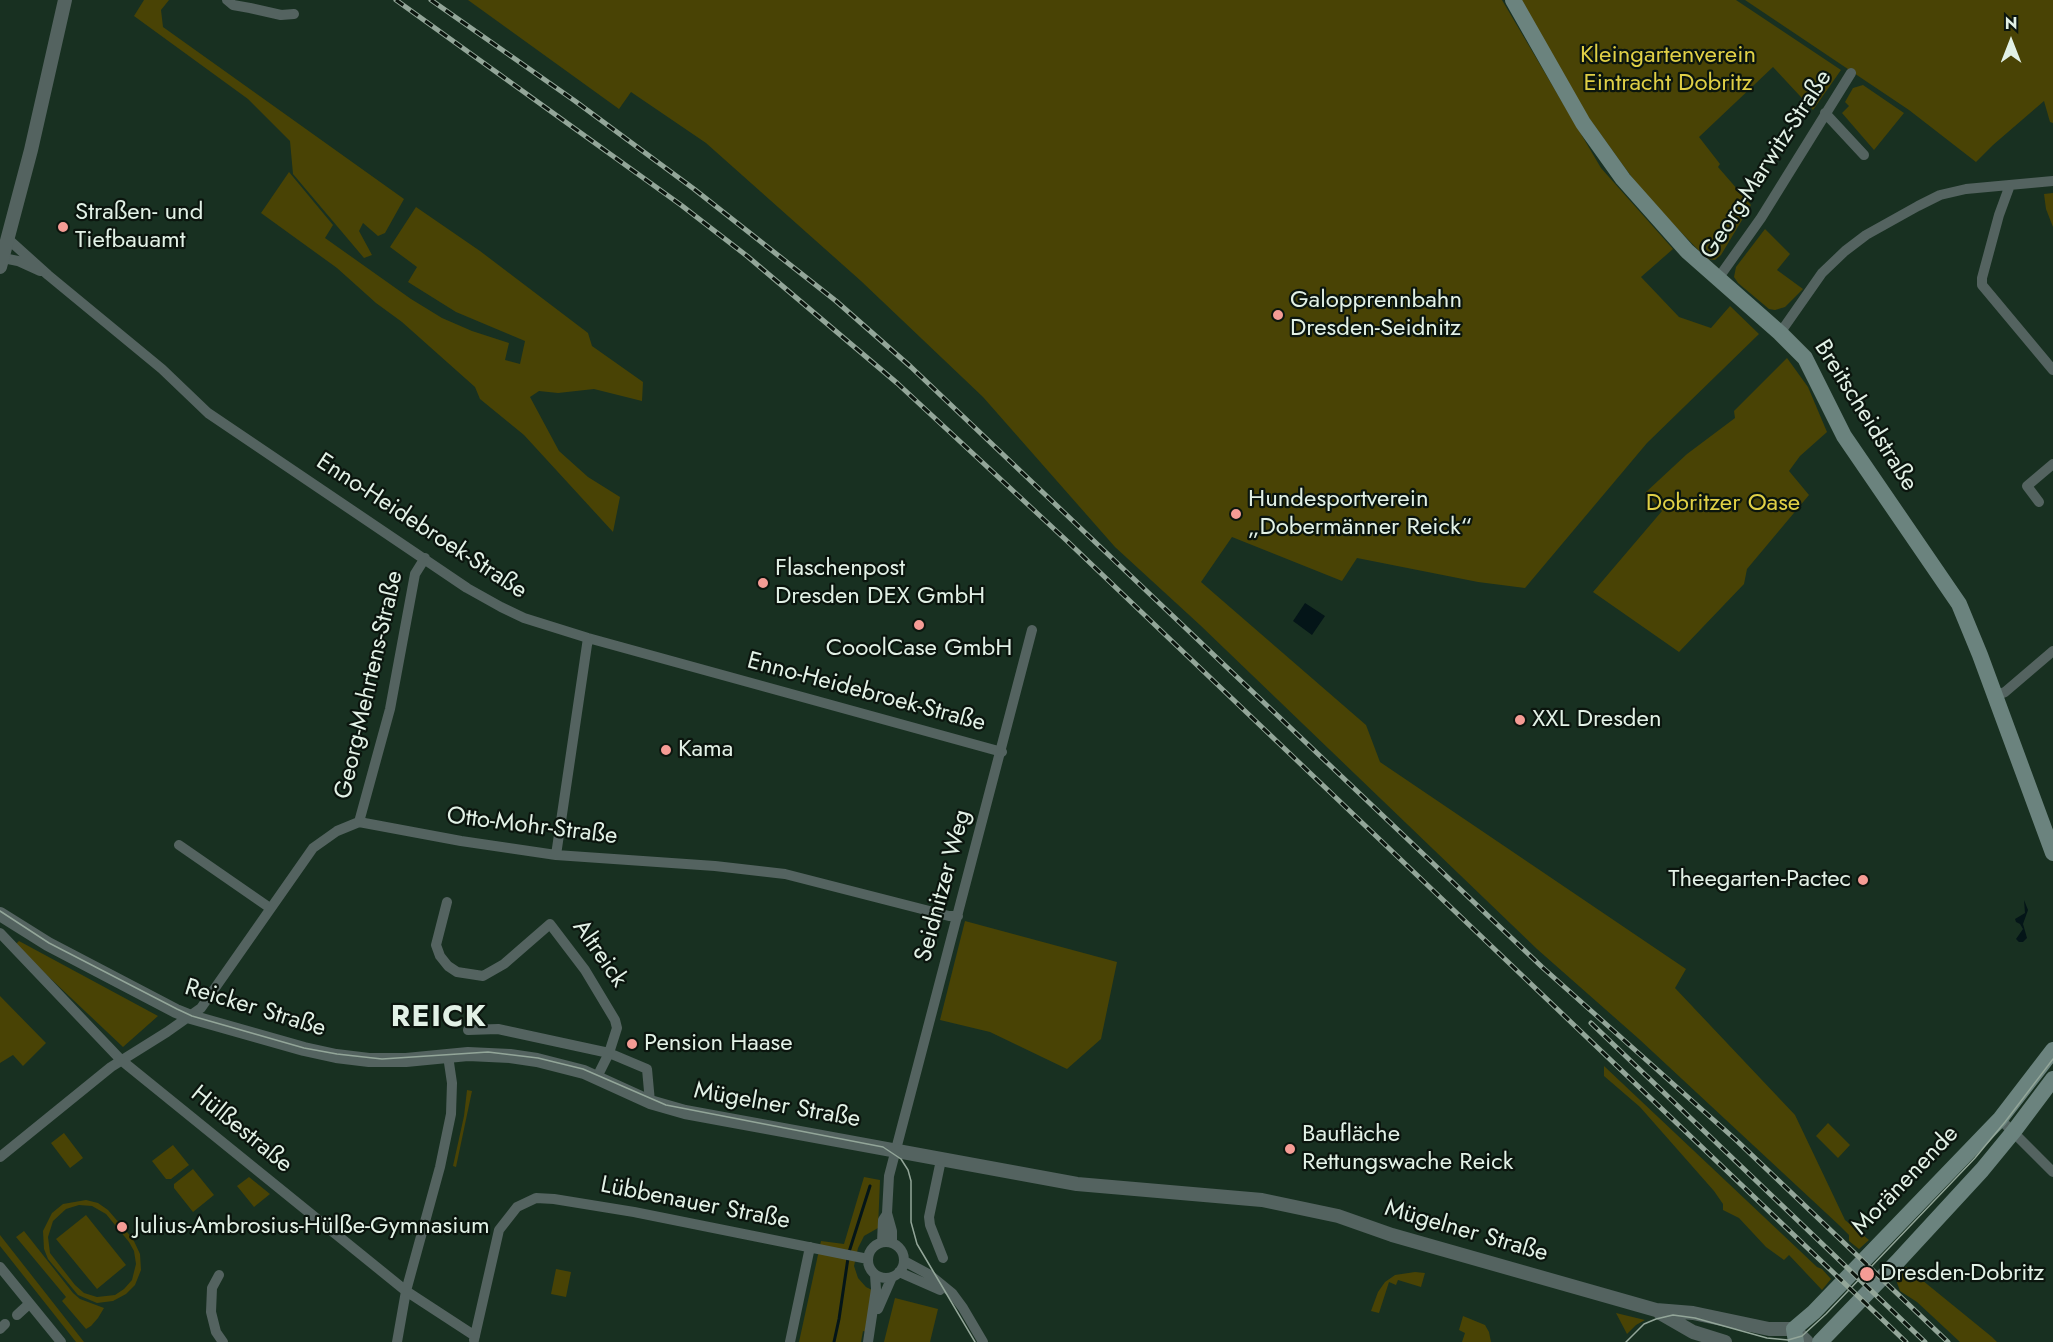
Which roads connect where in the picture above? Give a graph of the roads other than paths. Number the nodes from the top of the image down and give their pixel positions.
1 (65, 0) edge
2 (227, 0) edge
3 (1513, 0) edge
4 (294, 14) dead end
5 (1851, 73) dead end
6 (1825, 113) junction
7 (1864, 155) dead end
8 (2053, 181) edge
9 (2010, 185) junction
10 (8, 239) junction
11 (1, 263) edge
12 (48, 275) junction
13 (1717, 280) junction
14 (1780, 333) junction
15 (2053, 370) edge
16 (2053, 464) edge
17 (2039, 502) dead end
18 (425, 558) junction
19 (1032, 630) dead end
20 (588, 638) junction
21 (2053, 651) edge
22 (1995, 696) junction
23 (1002, 752) junction
24 (359, 822) junction
25 (179, 845) dead end
26 (2052, 845) edge
27 (556, 855) junction
28 (447, 902) dead end
29 (270, 908) junction
30 (3, 916) edge
31 (958, 916) junction
32 (0, 933) edge
33 (191, 1017) junction
34 (468, 1030) dead end
35 (2053, 1050) edge
36 (609, 1053) junction
37 (448, 1056) junction
38 (121, 1060) junction
39 (597, 1077) junction
40 (2053, 1078) edge
41 (650, 1102) junction
42 (2007, 1125) junction
43 (895, 1151) junction
44 (0, 1157) edge
45 (941, 1160) junction
46 (2053, 1172) edge
47 (887, 1243) junction
48 (810, 1247) junction
49 (942, 1258) dead end
50 (868, 1259) junction
51 (904, 1261) junction
52 (0, 1267) edge
53 (219, 1275) dead end
54 (875, 1275) junction
55 (896, 1275) junction
56 (406, 1291) junction
57 (957, 1301) junction
58 (29, 1304) junction
59 (1656, 1310) junction
60 (17, 1314) dead end
61 (872, 1326) junction
62 (1795, 1336) edge
63 (475, 1339) edge
64 (61, 1342) edge
65 (223, 1342) edge
66 (397, 1342) edge
67 (790, 1342) edge
68 (868, 1342) edge
69 (983, 1342) edge
70 (1725, 1342) edge
71 (1807, 1342) edge
72 (1820, 1342) edge

1 - 10 street
2 - 4 street
3 - 13 main road
5 - 6 street, Georg-Marwitz-Straße
6 - 7 street
6 - 13 street, Georg-Marwitz-Straße
8 - 9 street, Breitscheidstraße
9 - 14 street, Breitscheidstraße
9 - 15 street
10 - 11 street
10 - 12 street, Enno-Heidebroek-Straße
11 - 12 street, Enno-Heidebroek-Straße
12 - 18 street, Enno-Heidebroek-Straße
13 - 14 main road
14 - 22 main road, Breitscheidstraße
16 - 17 street
18 - 20 street, Enno-Heidebroek-Straße
18 - 24 street, Georg-Mehrtens-Straße
19 - 23 street, Seidnitzer Weg
20 - 23 street, Enno-Heidebroek-Straße
20 - 27 street
21 - 22 street
22 - 26 main road, Breitscheidstraße
23 - 31 street, Seidnitzer Weg
24 - 27 street, Otto-Mohr-Straße
24 - 29 street
25 - 29 street
27 - 31 street, Otto-Mohr-Straße
28 - 36 street, Altreick
29 - 33 street
30 - 32 street, Hülßestraße
30 - 33 street, Reicker Straße
31 - 43 street, Seidnitzer Weg
32 - 38 street, Hülßestraße
33 - 37 street, Reicker Straße
33 - 38 street
34 - 36 street
35 - 42 main road, Moränenende
36 - 39 street, Altreick
36 - 41 street
37 - 39 street
37 - 56 street
38 - 44 street
38 - 56 street, Hülßestraße
39 - 41 street
40 - 42 main road, Moränenende
41 - 43 street, Mügelner Straße
42 - 46 street
42 - 62 main road, Moränenende
42 - 72 main road, Moränenende
43 - 45 street, Mügelner Straße
43 - 47 street, Seidnitzer Weg
45 - 49 street
45 - 59 street, Mügelner Straße
47 - 50 street
47 - 51 street
48 - 50 street, Lübbenauer Straße
48 - 63 street, Lübbenauer Straße
48 - 67 street
50 - 54 street
51 - 55 street
51 - 57 street
52 - 58 street
53 - 65 street
54 - 55 street
54 - 61 street
55 - 57 street
55 - 61 street
56 - 63 street, Hülßestraße
56 - 66 street
57 - 69 street
58 - 60 street
58 - 64 street
59 - 62 street, Mügelner Straße
59 - 70 street, Mügelner Straße
61 - 68 street
62 - 71 street

